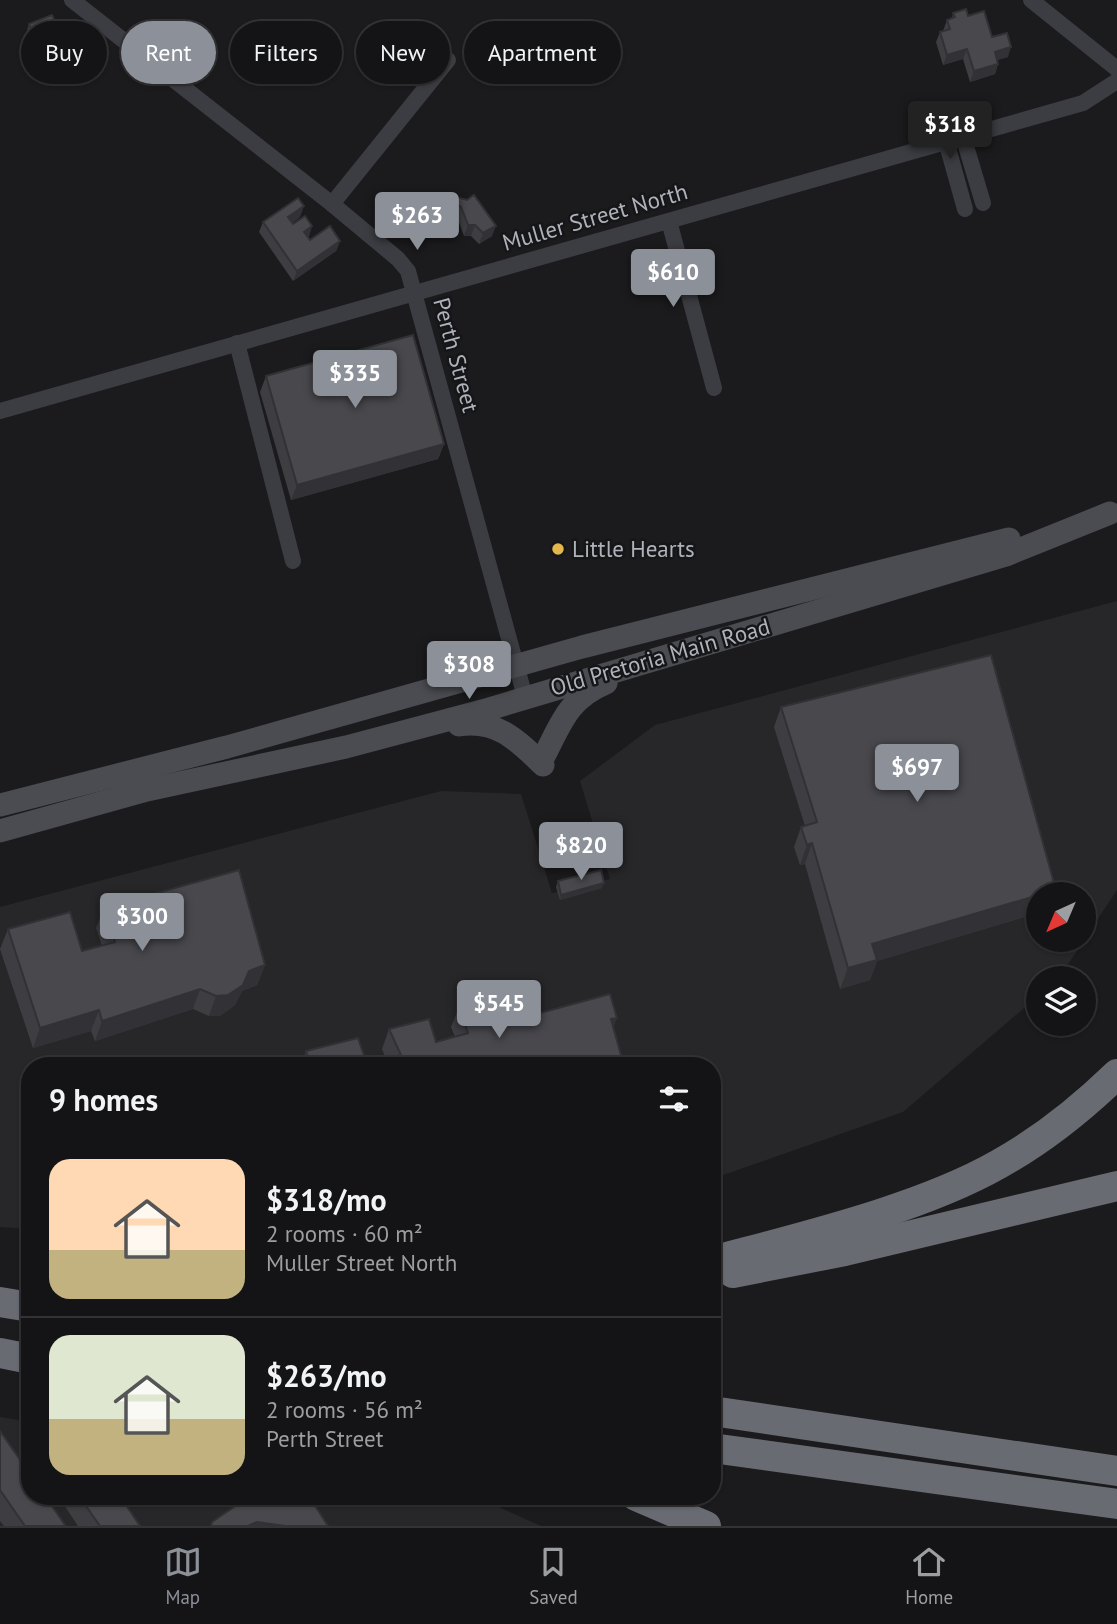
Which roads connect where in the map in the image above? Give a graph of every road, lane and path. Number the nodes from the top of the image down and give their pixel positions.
1 (72, 0) edge
2 (1031, 0) edge
3 (1117, 69) edge
4 (1117, 81) edge
5 (429, 84) edge
6 (963, 136) junction
7 (946, 141) junction
8 (332, 204) junction
9 (983, 204) dead end
10 (965, 209) dead end
11 (669, 220) junction
12 (415, 291) junction
13 (237, 343) junction
14 (714, 388) dead end
15 (0, 411) edge
16 (1113, 512) edge
17 (293, 561) dead end
18 (686, 649) junction
19 (517, 666) junction
20 (525, 696) junction
21 (370, 740) junction
22 (0, 805) edge
23 (0, 831) edge
24 (1117, 1074) edge
25 (1117, 1186) edge
26 (721, 1258) edge
27 (721, 1275) edge
28 (0, 1300) edge
29 (21, 1301) edge
30 (21, 1305) edge
31 (0, 1352) edge
32 (21, 1355) edge
33 (721, 1412) edge
34 (721, 1449) edge
35 (1117, 1471) edge
36 (1117, 1504) edge
37 (657, 1505) edge
38 (706, 1526) edge

1 - 8 street, Perth Street
2 - 3 street
4 - 6 street, Muller Street North
5 - 8 street
6 - 7 street, Muller Street North
6 - 9 street
7 - 10 street
7 - 11 street, Muller Street North
8 - 12 street, Perth Street
11 - 12 street, Muller Street North
11 - 14 street
12 - 13 street, Muller Street North
12 - 19 street, Perth Street
13 - 15 street, Muller Street North
13 - 17 street
16 - 18 main road, Old Pretoria Main Road
16 - 19 main road, Old Pretoria Main Road
18 - 20 main road, Old Pretoria Main Road
18 - 21 main road
19 - 20 street, Perth Street
19 - 22 main road, Old Pretoria Main Road
20 - 21 main road, Old Pretoria Main Road
21 - 23 main road, Old Pretoria Main Road
24 - 26 highway
25 - 27 highway
28 - 29 highway
28 - 30 highway
31 - 32 highway
33 - 35 highway
34 - 36 highway
37 - 38 highway

